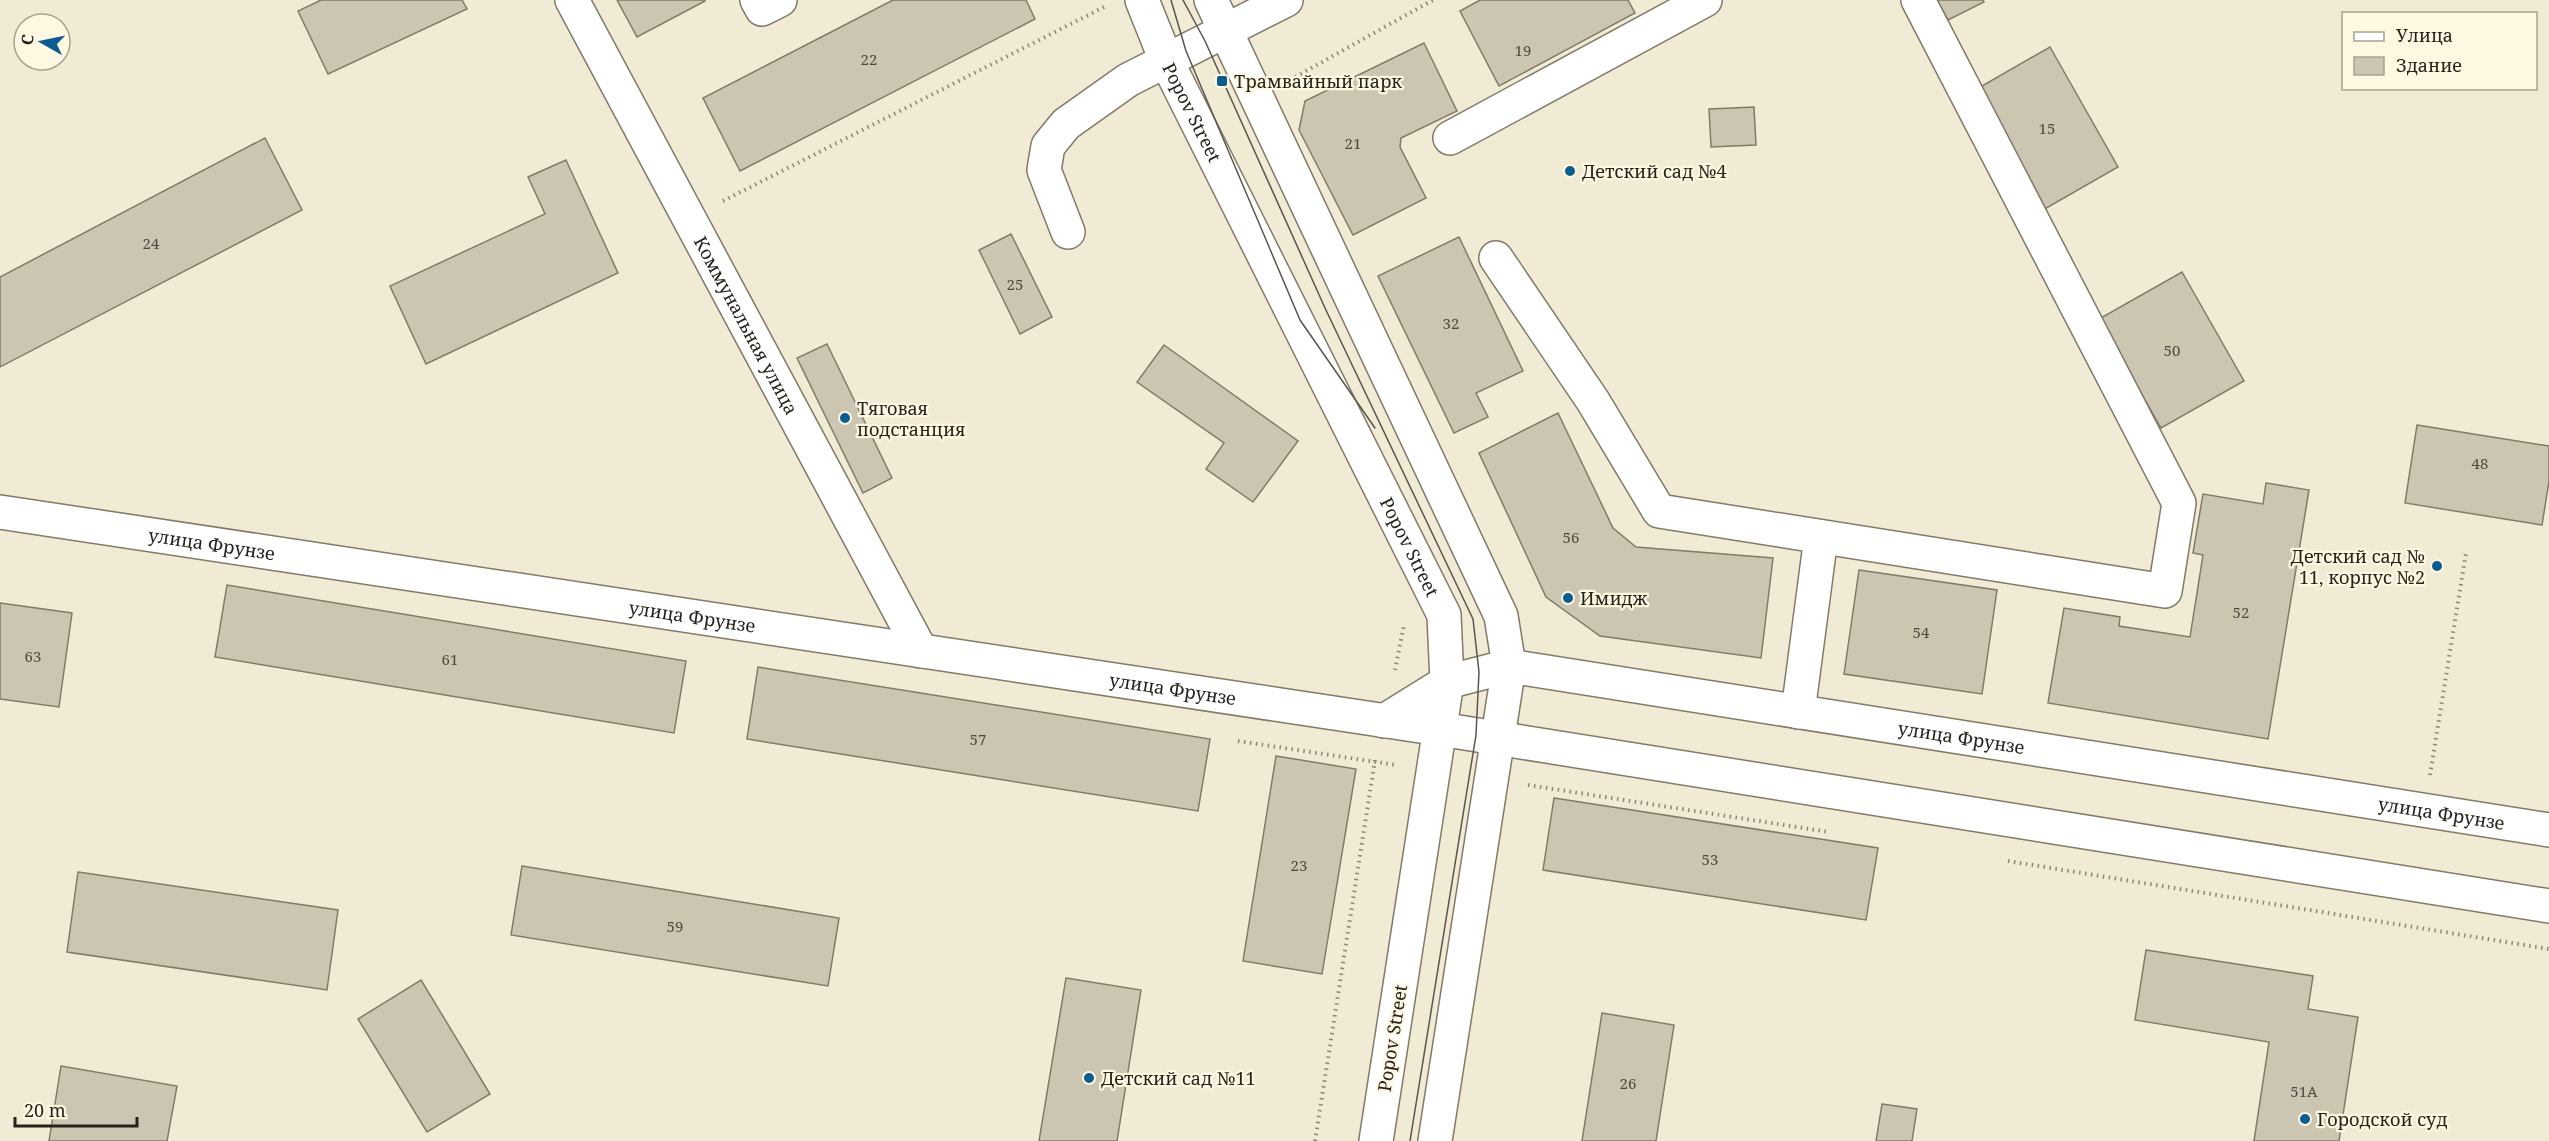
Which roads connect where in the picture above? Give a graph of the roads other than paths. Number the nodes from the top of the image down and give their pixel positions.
1 (572, 0) edge
2 (757, 0) edge
3 (780, 0) edge
4 (1142, 0) edge
5 (1211, 0) edge
6 (1286, 0) edge
7 (1705, 0) edge
8 (1918, 0) edge
9 (1224, 32) junction
10 (1167, 60) junction
11 (1450, 138) dead end
12 (1068, 232) dead end
13 (1496, 258) dead end
14 (0, 512) edge
15 (1821, 537) junction
16 (921, 651) junction
17 (1509, 666) junction
18 (1447, 682) junction
19 (1798, 712) junction
20 (1384, 721) junction
21 (1440, 729) junction
22 (1498, 739) junction
23 (2549, 830) edge
24 (2549, 906) edge
25 (1376, 1141) edge
26 (1435, 1141) edge

1 - 16 street, Коммунальная улица
2 - 3 street
4 - 10 street, Popov Street
5 - 9 street
6 - 9 street
7 - 11 street
8 - 15 street
9 - 10 street
9 - 17 street
10 - 12 street
10 - 18 street, Popov Street
13 - 15 street
14 - 16 street, улица Фрунзе
15 - 19 street
16 - 20 street, улица Фрунзе
17 - 18 street, улица Фрунзе
17 - 19 street, улица Фрунзе
17 - 22 street
18 - 20 street, улица Фрунзе
18 - 21 street, Popov Street
19 - 23 street, улица Фрунзе
20 - 21 street, улица Фрунзе
21 - 22 street, улица Фрунзе
21 - 25 street, Popov Street
22 - 24 street, улица Фрунзе
22 - 26 street

